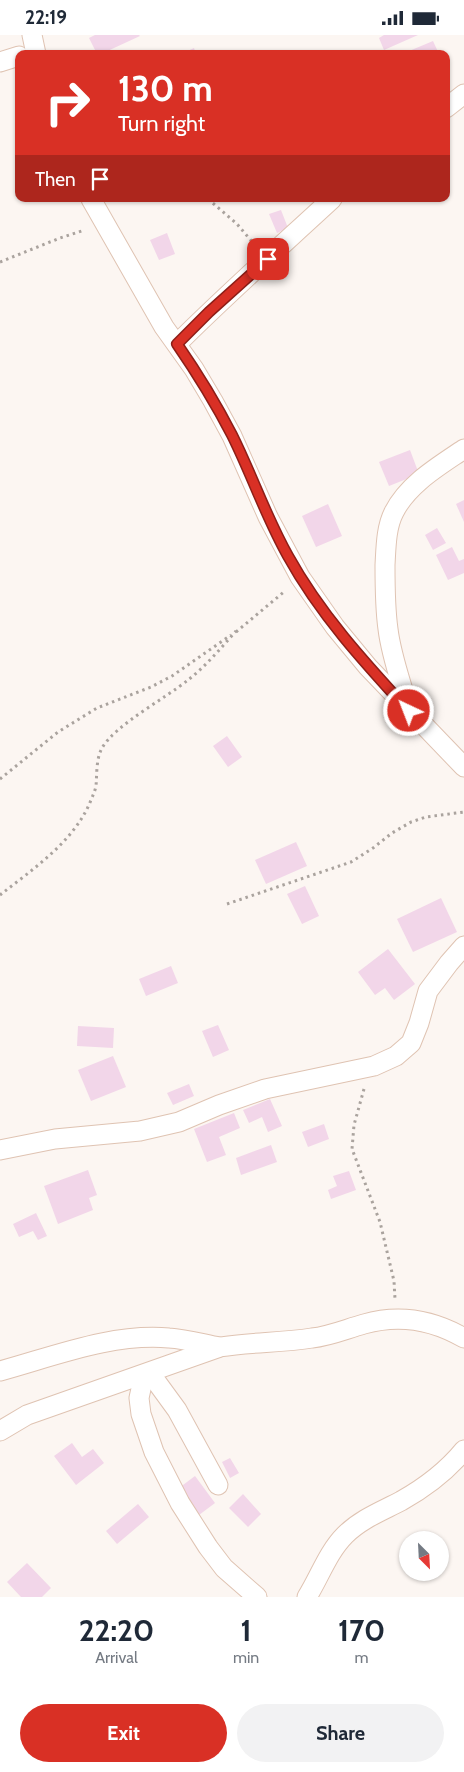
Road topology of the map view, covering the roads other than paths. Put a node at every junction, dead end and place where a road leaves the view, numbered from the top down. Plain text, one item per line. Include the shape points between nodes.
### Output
1 (15, 56) edge
2 (0, 62) edge
3 (464, 94) edge
4 (450, 105) edge
5 (93, 202) edge
6 (329, 202) edge
7 (177, 344) junction
8 (464, 449) edge
9 (409, 711) junction
10 (464, 767) edge
11 (464, 946) edge
12 (0, 1150) edge
13 (464, 1338) edge
14 (220, 1347) junction
15 (0, 1371) edge
16 (147, 1374) junction
17 (0, 1431) edge
18 (464, 1450) edge
19 (218, 1485) dead end
20 (257, 1597) edge
21 (307, 1597) edge

1 - 2 street
3 - 4 street
5 - 7 street via 164,327
6 - 7 street
7 - 9 street via 232,436 268,517 300,577 335,627
8 - 9 street via 410,491 394,513 388,531 385,597 388,631
9 - 10 street
11 - 12 street via 428,991 411,1043 374,1066 265,1089 179,1122 140,1131 55,1139
13 - 14 street via 415,1319 396,1318 315,1338
14 - 15 street via 169,1338 126,1339
14 - 16 street
16 - 17 street via 27,1415
16 - 19 street via 177,1410
16 - 20 street via 139,1398 154,1452 180,1503 208,1547 224,1568
18 - 21 street via 428,1485 373,1514 346,1534 335,1547

